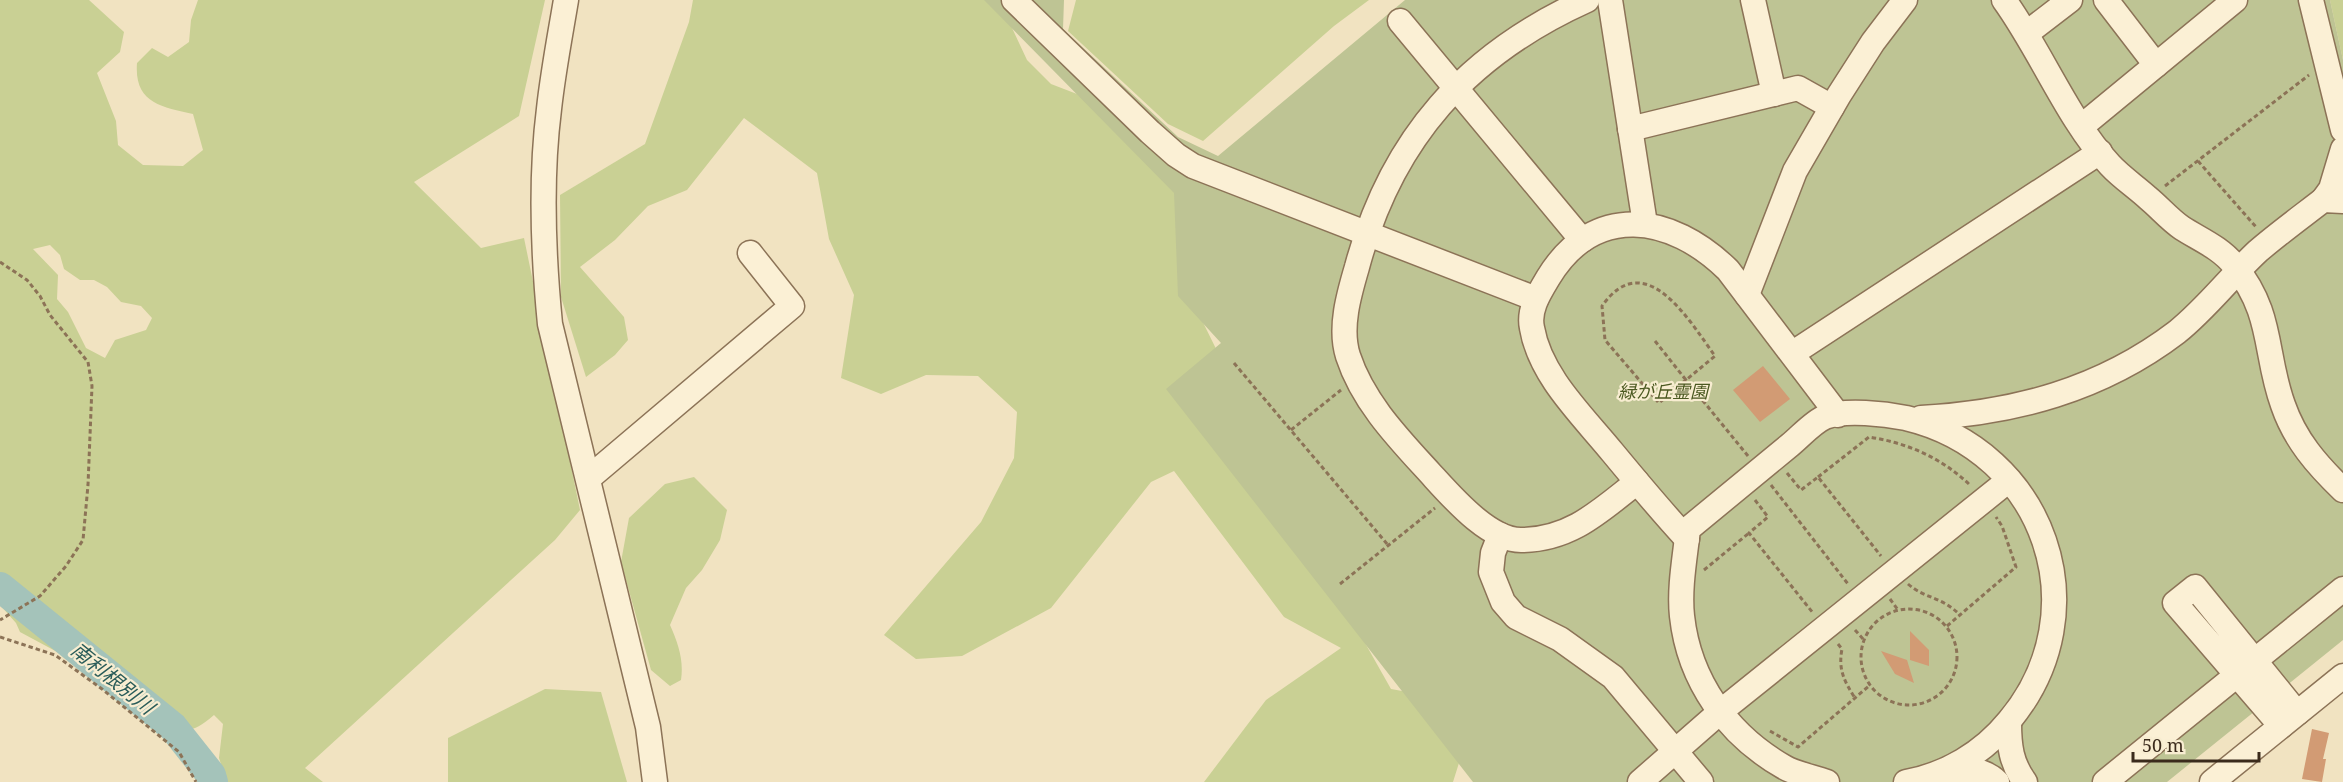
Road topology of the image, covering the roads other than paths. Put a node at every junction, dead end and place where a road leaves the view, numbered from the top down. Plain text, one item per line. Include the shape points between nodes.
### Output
1 (566, 0) edge
2 (1014, 0) edge
3 (1587, 0) edge
4 (1610, 0) edge
5 (1753, 0) edge
6 (1905, 0) edge
7 (2004, 0) edge
8 (2070, 0) edge
9 (2106, 0) edge
10 (2235, 0) edge
11 (2311, 0) edge
12 (1400, 21) dead end
13 (2027, 33) junction
14 (2156, 65) junction
15 (1456, 88) junction
16 (1774, 94) junction
17 (1832, 107) junction
18 (2082, 126) junction
19 (1630, 129) junction
20 (2343, 130) edge
21 (2343, 149) edge
22 (2100, 152) junction
23 (2333, 200) edge
24 (1645, 224) junction
25 (1365, 234) junction
26 (1582, 240) junction
27 (750, 253) dead end
28 (2238, 271) junction
29 (1747, 295) junction
30 (1536, 299) junction
31 (1792, 353) junction
32 (1838, 415) junction
33 (1908, 419) junction
34 (590, 477) junction
35 (2009, 480) junction
36 (1637, 482) junction
37 (2343, 490) edge
38 (1500, 535) junction
39 (1687, 539) junction
40 (2343, 589) edge
41 (2255, 661) junction
42 (2236, 676) junction
43 (2343, 676) edge
44 (1720, 712) junction
45 (2289, 720) junction
46 (2009, 722) junction
47 (1675, 749) junction
48 (1942, 771) junction
49 (2234, 773) edge
50 (656, 782) edge
51 (1641, 782) edge
52 (1701, 782) edge
53 (1827, 782) edge
54 (1906, 782) edge
55 (1997, 782) edge
56 (2025, 782) edge
57 (2105, 782) edge
58 (2212, 782) edge

1 - 34 street via 549,109 545,269 550,324
2 - 25 street via 1176,155 1193,166
3 - 15 street via 1512,40
4 - 19 street
5 - 16 street
6 - 17 street
7 - 13 street
8 - 13 street
9 - 14 street
10 - 14 street
11 - 20 street
12 - 15 street
13 - 18 street
14 - 18 street
15 - 25 street via 1409,143
15 - 26 street
16 - 17 street via 1798,88
16 - 19 street
17 - 29 street via 1795,171
18 - 22 street
19 - 24 street
21 - 23 street via 2331,189
22 - 28 street via 2181,227 2206,241
22 - 31 street
23 - 28 street via 2269,243
24 - 26 street via 1608,226
24 - 29 street via 1675,233 1705,250 1728,270
25 - 30 street
25 - 38 street via 1346,316 1347,353 1357,378 1391,429 1451,495
26 - 30 street via 1556,265
27 - 34 street via 792,306
28 - 33 street via 2209,304 2176,332 2102,378 2050,399 1948,417
28 - 37 street via 2266,323 2282,404 2298,438
29 - 31 street
30 - 36 street via 1531,325 1535,343 1560,389
31 - 32 street
32 - 33 street via 1889,414
32 - 39 street via 1825,417 1688,529
33 - 35 street via 1930,424 1968,442
34 - 50 street via 648,727
35 - 44 street
35 - 46 street via 2027,502 2045,541 2054,582 2054,624 2043,665 2024,703
36 - 38 street via 1579,527 1521,541
36 - 39 street
38 - 47 street via 1491,572 1503,602 1516,617 1560,639 1607,672
39 - 44 street via 1682,615 1692,662
40 - 41 street
41 - 42 street
41 - 42 street via 2195,587 2175,603
41 - 45 street
42 - 45 street
42 - 57 street
43 - 45 street
44 - 47 street
44 - 53 street via 1745,741 1785,768
45 - 49 street
46 - 48 street via 1998,736 1964,761
46 - 56 street via 2009,749
47 - 51 street
47 - 52 street
48 - 54 street
48 - 55 street via 1972,770 1988,774
49 - 58 street

